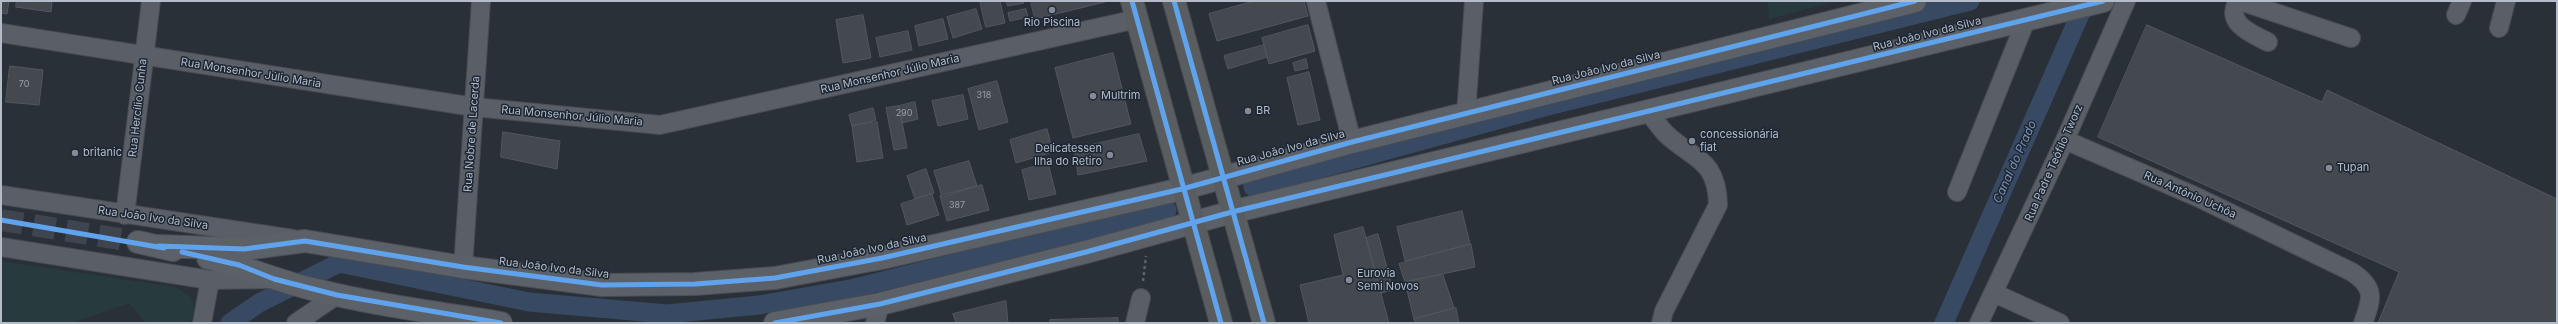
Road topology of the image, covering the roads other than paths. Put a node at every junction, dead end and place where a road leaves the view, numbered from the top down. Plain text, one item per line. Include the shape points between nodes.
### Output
1 (151, 1) edge
2 (481, 1) edge
3 (1174, 1) edge
4 (1316, 1) edge
5 (1474, 1) edge
6 (1915, 1) edge
7 (2126, 1) edge
8 (2239, 1) edge
9 (2506, 1) edge
10 (2099, 2) edge
11 (1134, 10) edge
12 (2026, 20) junction
13 (2499, 28) dead end
14 (1, 33) edge
15 (2351, 38) dead end
16 (2268, 42) dead end
17 (143, 56) junction
18 (474, 107) junction
19 (1648, 111) junction
20 (1466, 114) junction
21 (2065, 140) junction
22 (1352, 142) junction
23 (1222, 178) junction
24 (1182, 189) junction
25 (1957, 192) dead end
26 (1, 195) edge
27 (1232, 212) junction
28 (126, 215) junction
29 (1192, 224) junction
30 (305, 241) junction
31 (138, 242) tunnel mouth
32 (159, 246) junction
33 (1, 247) edge
34 (463, 267) junction
35 (210, 280) junction
36 (284, 282) junction
37 (1994, 293) junction
38 (337, 295) junction
39 (1141, 298) road end
40 (878, 314) edge
41 (202, 323) edge
42 (296, 323) edge
43 (501, 323) edge
44 (775, 323) edge
45 (1135, 323) edge
46 (1221, 323) edge
47 (1264, 323) edge
48 (1661, 323) edge
49 (1979, 323) edge
50 (2060, 323) edge
51 (2363, 323) edge

1 - 17 street, Rua Hercílio Cunha
2 - 18 street, Rua Nobre de Lacerda
3 - 23 highway
4 - 22 street
5 - 20 street
6 - 20 main road, Rua João Ivo da Silva
7 - 21 street, Rua Padre Teófilo Tworz
8 - 15 street
8 - 16 street via 2234,14 2239,25 2245,31
9 - 13 street
10 - 12 main road, Rua João Ivo da Silva
11 - 18 street, Rua Monsenhor Júlio Maria via 660,125
11 - 24 highway
12 - 19 main road, Rua João Ivo da Silva
12 - 25 street
14 - 17 street, Rua Monsenhor Júlio Maria
17 - 18 street, Rua Monsenhor Júlio Maria
17 - 28 street, Rua Hercílio Cunha
18 - 34 street, Rua Nobre de Lacerda
19 - 27 main road, Rua João Ivo da Silva
19 - 48 street via 1665,133 1699,157 1707,166 1718,193 1718,205 1664,311
20 - 22 main road, Rua João Ivo da Silva
21 - 37 street, Rua Padre Teófilo Tworz
21 - 51 street, Rua Antônio Uchôa via 2197,197 2315,253 2365,280 2370,290 2370,302
22 - 23 main road, Rua João Ivo da Silva
23 - 24 main road, Rua João Ivo da Silva
23 - 27 highway
24 - 29 highway
24 - 34 main road, Rua João Ivo da Silva via 882,258 775,278 695,284 602,285
26 - 28 street, Rua João Ivo da Silva
27 - 29 main road, Rua João Ivo da Silva
27 - 47 highway
28 - 30 street, Rua João Ivo da Silva via 232,228
29 - 40 main road, Rua João Ivo da Silva
29 - 46 highway
30 - 32 main road, Rua João Ivo da Silva via 244,249
30 - 34 main road, Rua João Ivo da Silva
31 - 32 main road
32 - 36 main road via 240,265
33 - 35 street
35 - 36 street
35 - 41 street
36 - 38 main road
37 - 49 street, Rua Padre Teófilo Tworz
37 - 50 street
38 - 42 street
38 - 43 main road
39 - 45 street
40 - 44 main road, Rua João Ivo da Silva

